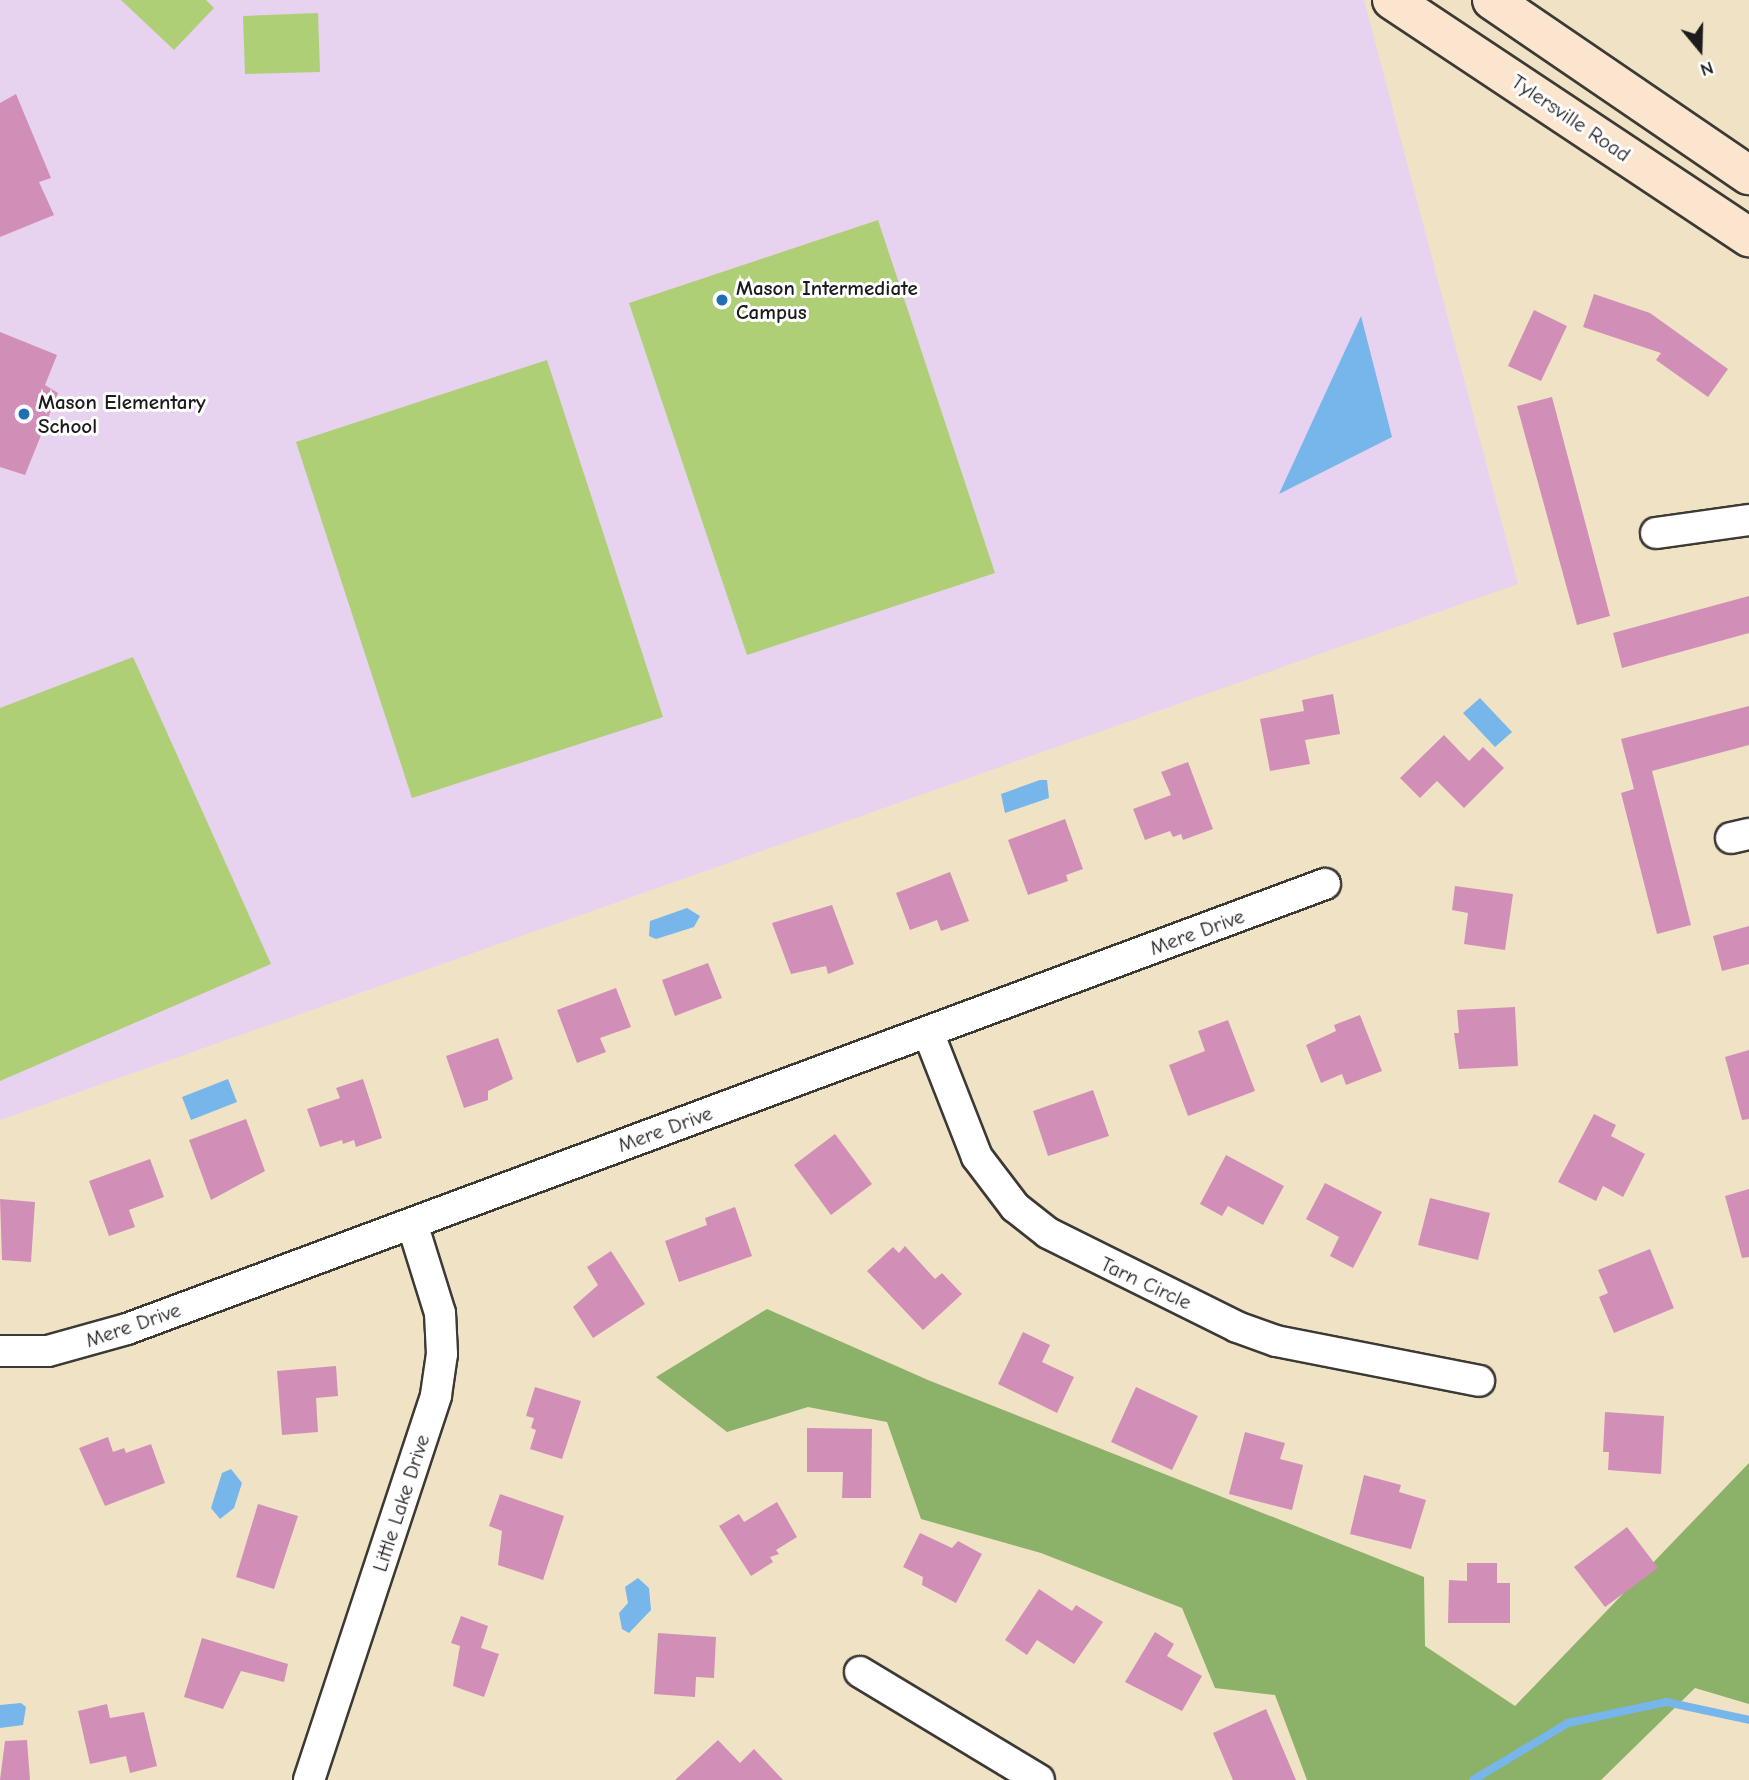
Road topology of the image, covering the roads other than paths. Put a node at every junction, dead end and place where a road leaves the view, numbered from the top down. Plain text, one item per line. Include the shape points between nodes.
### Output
1 (1392, 0) edge
2 (1492, 0) edge
3 (1749, 175) edge
4 (1749, 237) edge
5 (1749, 520) edge
6 (1656, 533) dead end
7 (1325, 884) dead end
8 (928, 1032) junction
9 (412, 1223) junction
10 (0, 1351) edge
11 (1479, 1381) dead end
12 (860, 1672) dead end
13 (309, 1780) edge
14 (1039, 1780) edge

1 - 4 main road, Tylersville Road
2 - 3 main road
5 - 6 street
7 - 8 street, Mere Drive
8 - 9 street, Mere Drive
8 - 11 street, Tarn Circle via 977,1157 1015,1207 1048,1233 1276,1342
9 - 10 street, Mere Drive via 127,1329 48,1351
9 - 13 street, Little Lake Drive via 440,1313 442,1354 436,1395
12 - 14 street

